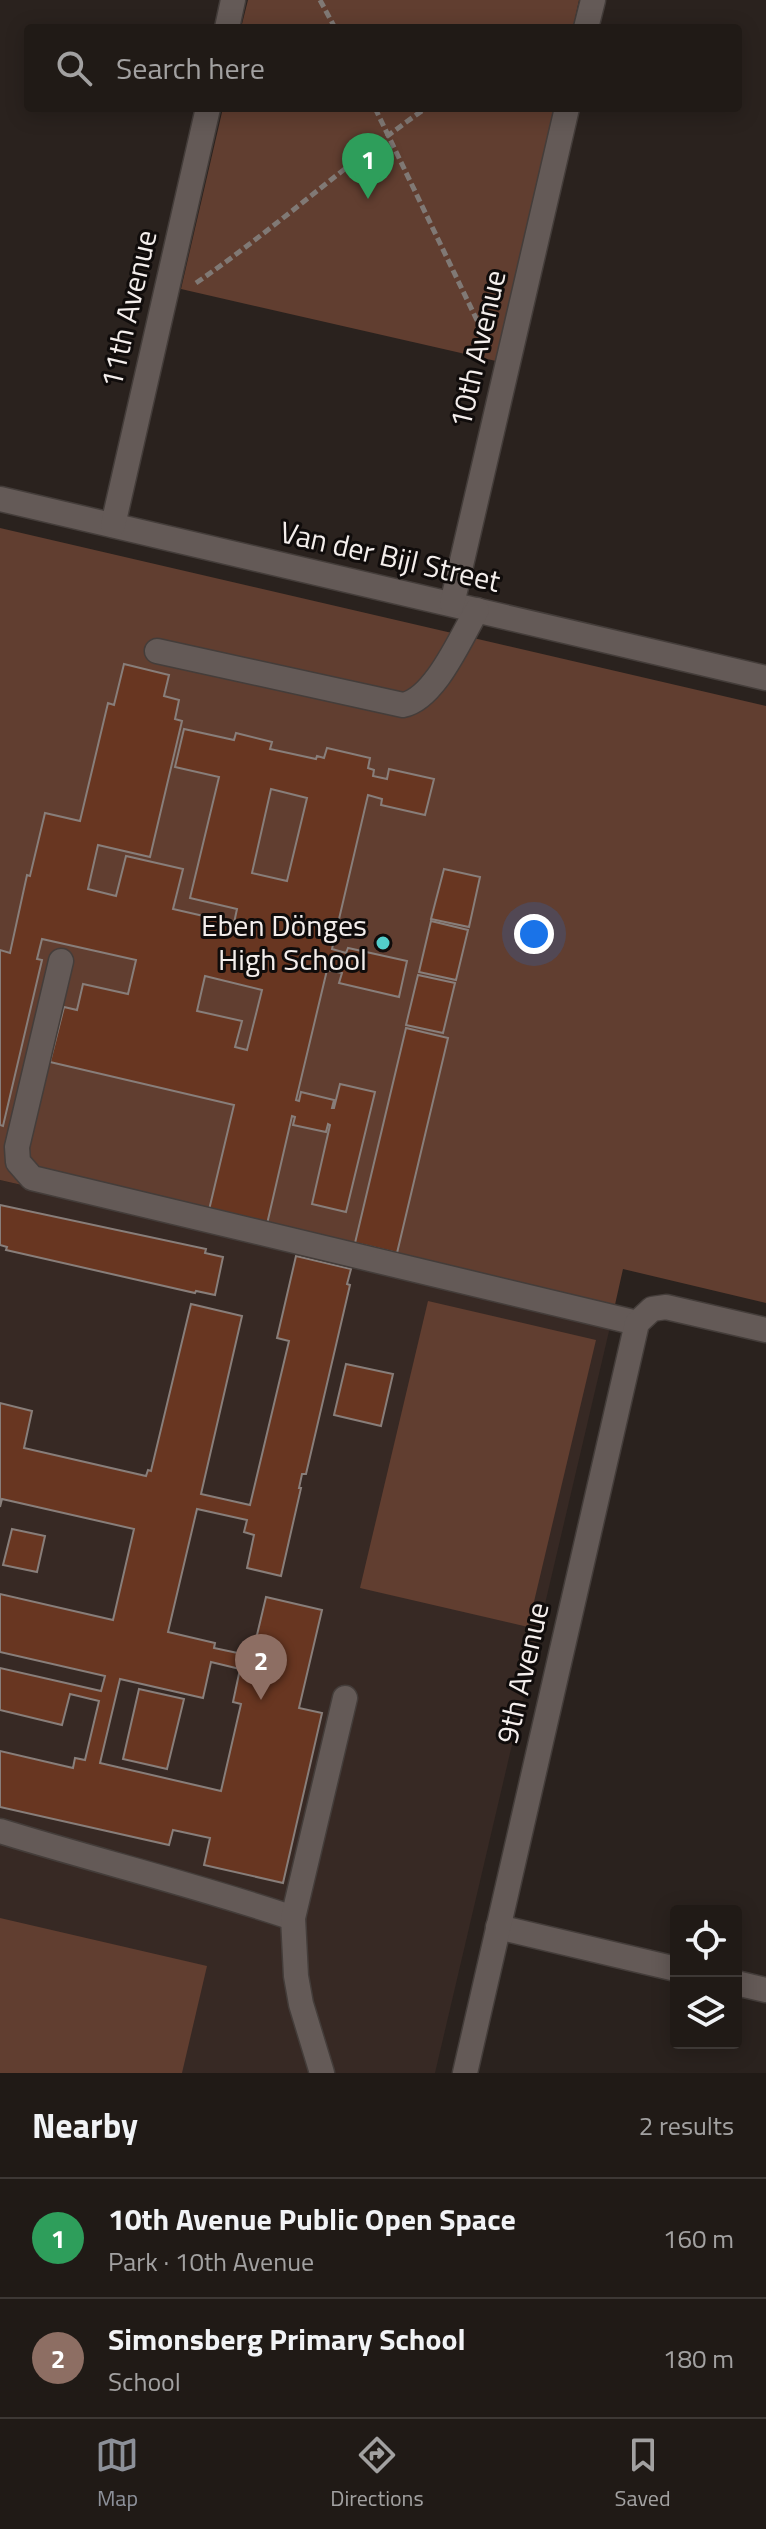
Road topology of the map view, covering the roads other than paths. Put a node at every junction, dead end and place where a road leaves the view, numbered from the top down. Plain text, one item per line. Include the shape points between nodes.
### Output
1 (233, 0) edge
2 (593, 0) edge
3 (228, 24) edge
4 (587, 24) edge
5 (207, 112) edge
6 (566, 112) edge
7 (0, 499) edge
8 (113, 525) junction
9 (452, 604) junction
10 (477, 610) junction
11 (157, 651) dead end
12 (766, 678) edge
13 (61, 961) dead end
14 (637, 1323) junction
15 (766, 1330) edge
16 (345, 1698) dead end
17 (0, 1831) edge
18 (293, 1918) junction
19 (498, 1927) junction
20 (670, 1968) edge
21 (742, 1984) edge
22 (766, 1990) edge
23 (322, 2073) edge
24 (465, 2073) edge

1 - 3 street
2 - 4 street
5 - 8 street, 11th Avenue
6 - 9 street, 10th Avenue
7 - 8 street, Van der Bijl Street
8 - 9 street, Van der Bijl Street
9 - 10 street, Van der Bijl Street
10 - 11 street via 429,689 403,705
10 - 12 street, Van der Bijl Street
13 - 14 street via 17,1147 18,1162 32,1178
14 - 15 street via 652,1309 666,1307
14 - 19 street, 9th Avenue
16 - 18 street
17 - 18 street
18 - 23 street via 301,2004
19 - 20 street
19 - 24 street, 9th Avenue
21 - 22 street

